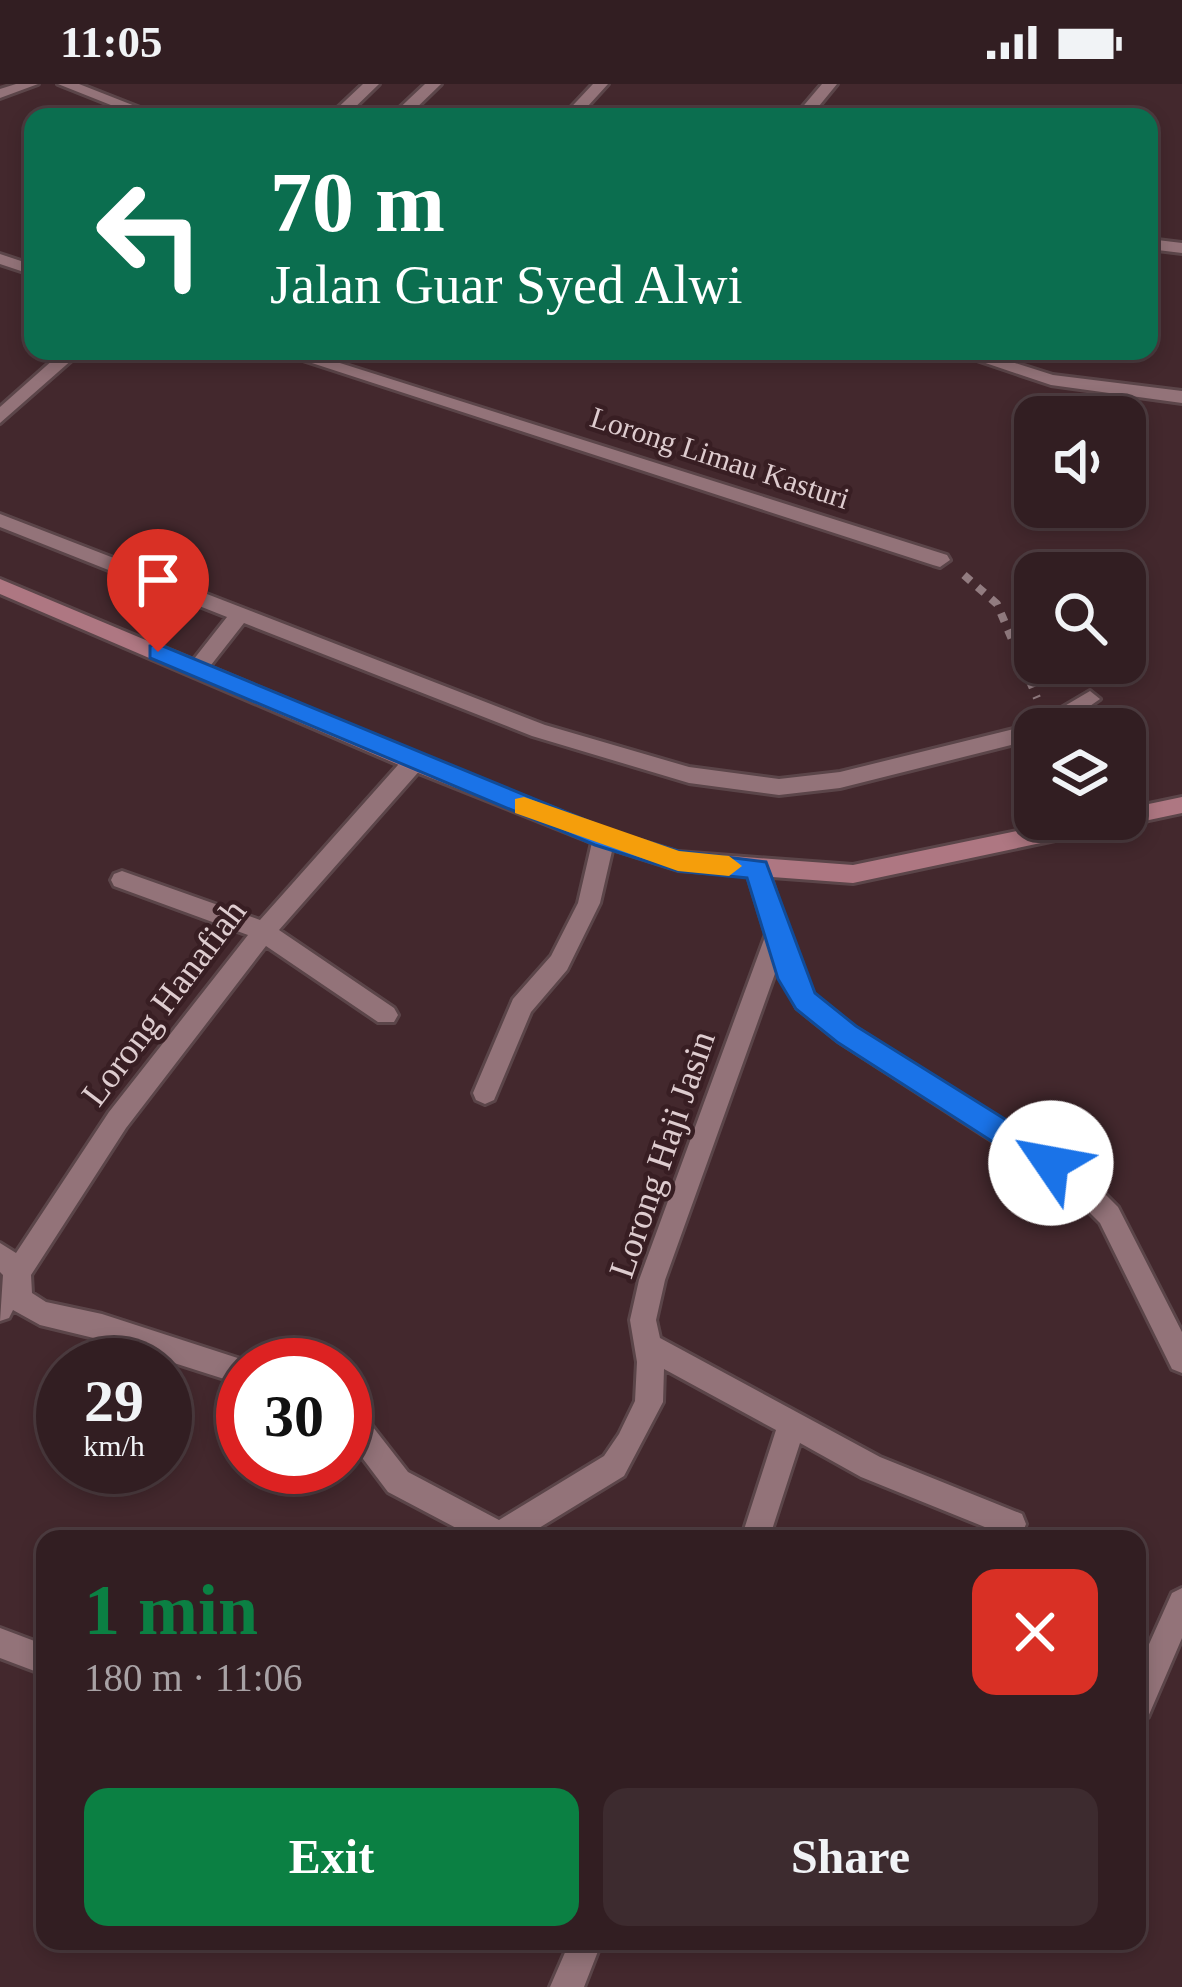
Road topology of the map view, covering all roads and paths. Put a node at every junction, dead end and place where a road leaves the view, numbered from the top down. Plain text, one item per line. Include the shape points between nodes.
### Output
1 (31, 84) edge
2 (65, 84) edge
3 (372, 84) edge
4 (434, 84) edge
5 (602, 84) edge
6 (830, 84) edge
7 (0, 94) edge
8 (130, 108) edge
9 (346, 108) edge
10 (408, 108) edge
11 (579, 108) edge
12 (810, 108) edge
13 (63, 360) edge
14 (312, 360) edge
15 (988, 360) edge
16 (1182, 398) edge
17 (0, 416) edge
18 (0, 520) edge
19 (940, 560) joint
20 (0, 586) edge
21 (241, 614) junction
22 (197, 669) junction
23 (1090, 699) dead end
24 (1037, 708) edge
25 (1076, 708) edge
26 (1014, 737) edge
27 (414, 762) junction
28 (1182, 805) edge
29 (1146, 812) edge
30 (604, 838) junction
31 (1014, 839) edge
32 (757, 869) junction
33 (122, 880) dead end
34 (261, 930) junction
35 (777, 936) junction
36 (386, 1015) dead end
37 (485, 1093) dead end
38 (9, 1263) edge
39 (0, 1309) edge
40 (648, 1346) junction
41 (1182, 1360) edge
42 (216, 1363) edge
43 (793, 1425) junction
44 (372, 1448) edge
45 (1012, 1524) dead end
46 (484, 1530) edge
47 (508, 1530) edge
48 (758, 1530) edge
49 (1182, 1603) edge
50 (0, 1643) edge
51 (36, 1657) edge
52 (1146, 1685) edge
53 (582, 1950) edge
54 (567, 1987) edge

1 - 7 street
2 - 8 street
3 - 9 street
4 - 10 street
5 - 11 street
6 - 12 street
13 - 17 street
14 - 19 street, Lorong Limau Kasturi
15 - 16 street via 1051,380
18 - 21 street
19 - 24 path via 997,604
20 - 22 street
21 - 22 street
21 - 26 street via 539,731 712,778 779,787 840,780
22 - 27 street
23 - 25 street
27 - 30 street
27 - 34 street, Lorong Hanafiah
28 - 29 street
30 - 32 street via 678,861
30 - 37 street via 589,903 559,963 521,1006
31 - 32 street via 853,874
32 - 35 street
33 - 34 street
34 - 36 street
34 - 38 street, Lorong Hanafiah
35 - 40 street, Lorong Haji Jasin via 652,1280 643,1320
35 - 41 street via 806,1001 1073,1179 1109,1215
38 - 39 street, Lorong Hanafiah
38 - 42 street via 19,1298 40,1313
40 - 43 street
40 - 47 street, Lorong Haji Jasin via 650,1402 614,1466
43 - 45 street
43 - 48 street
44 - 46 street via 398,1482
49 - 52 street
50 - 51 street
53 - 54 street

